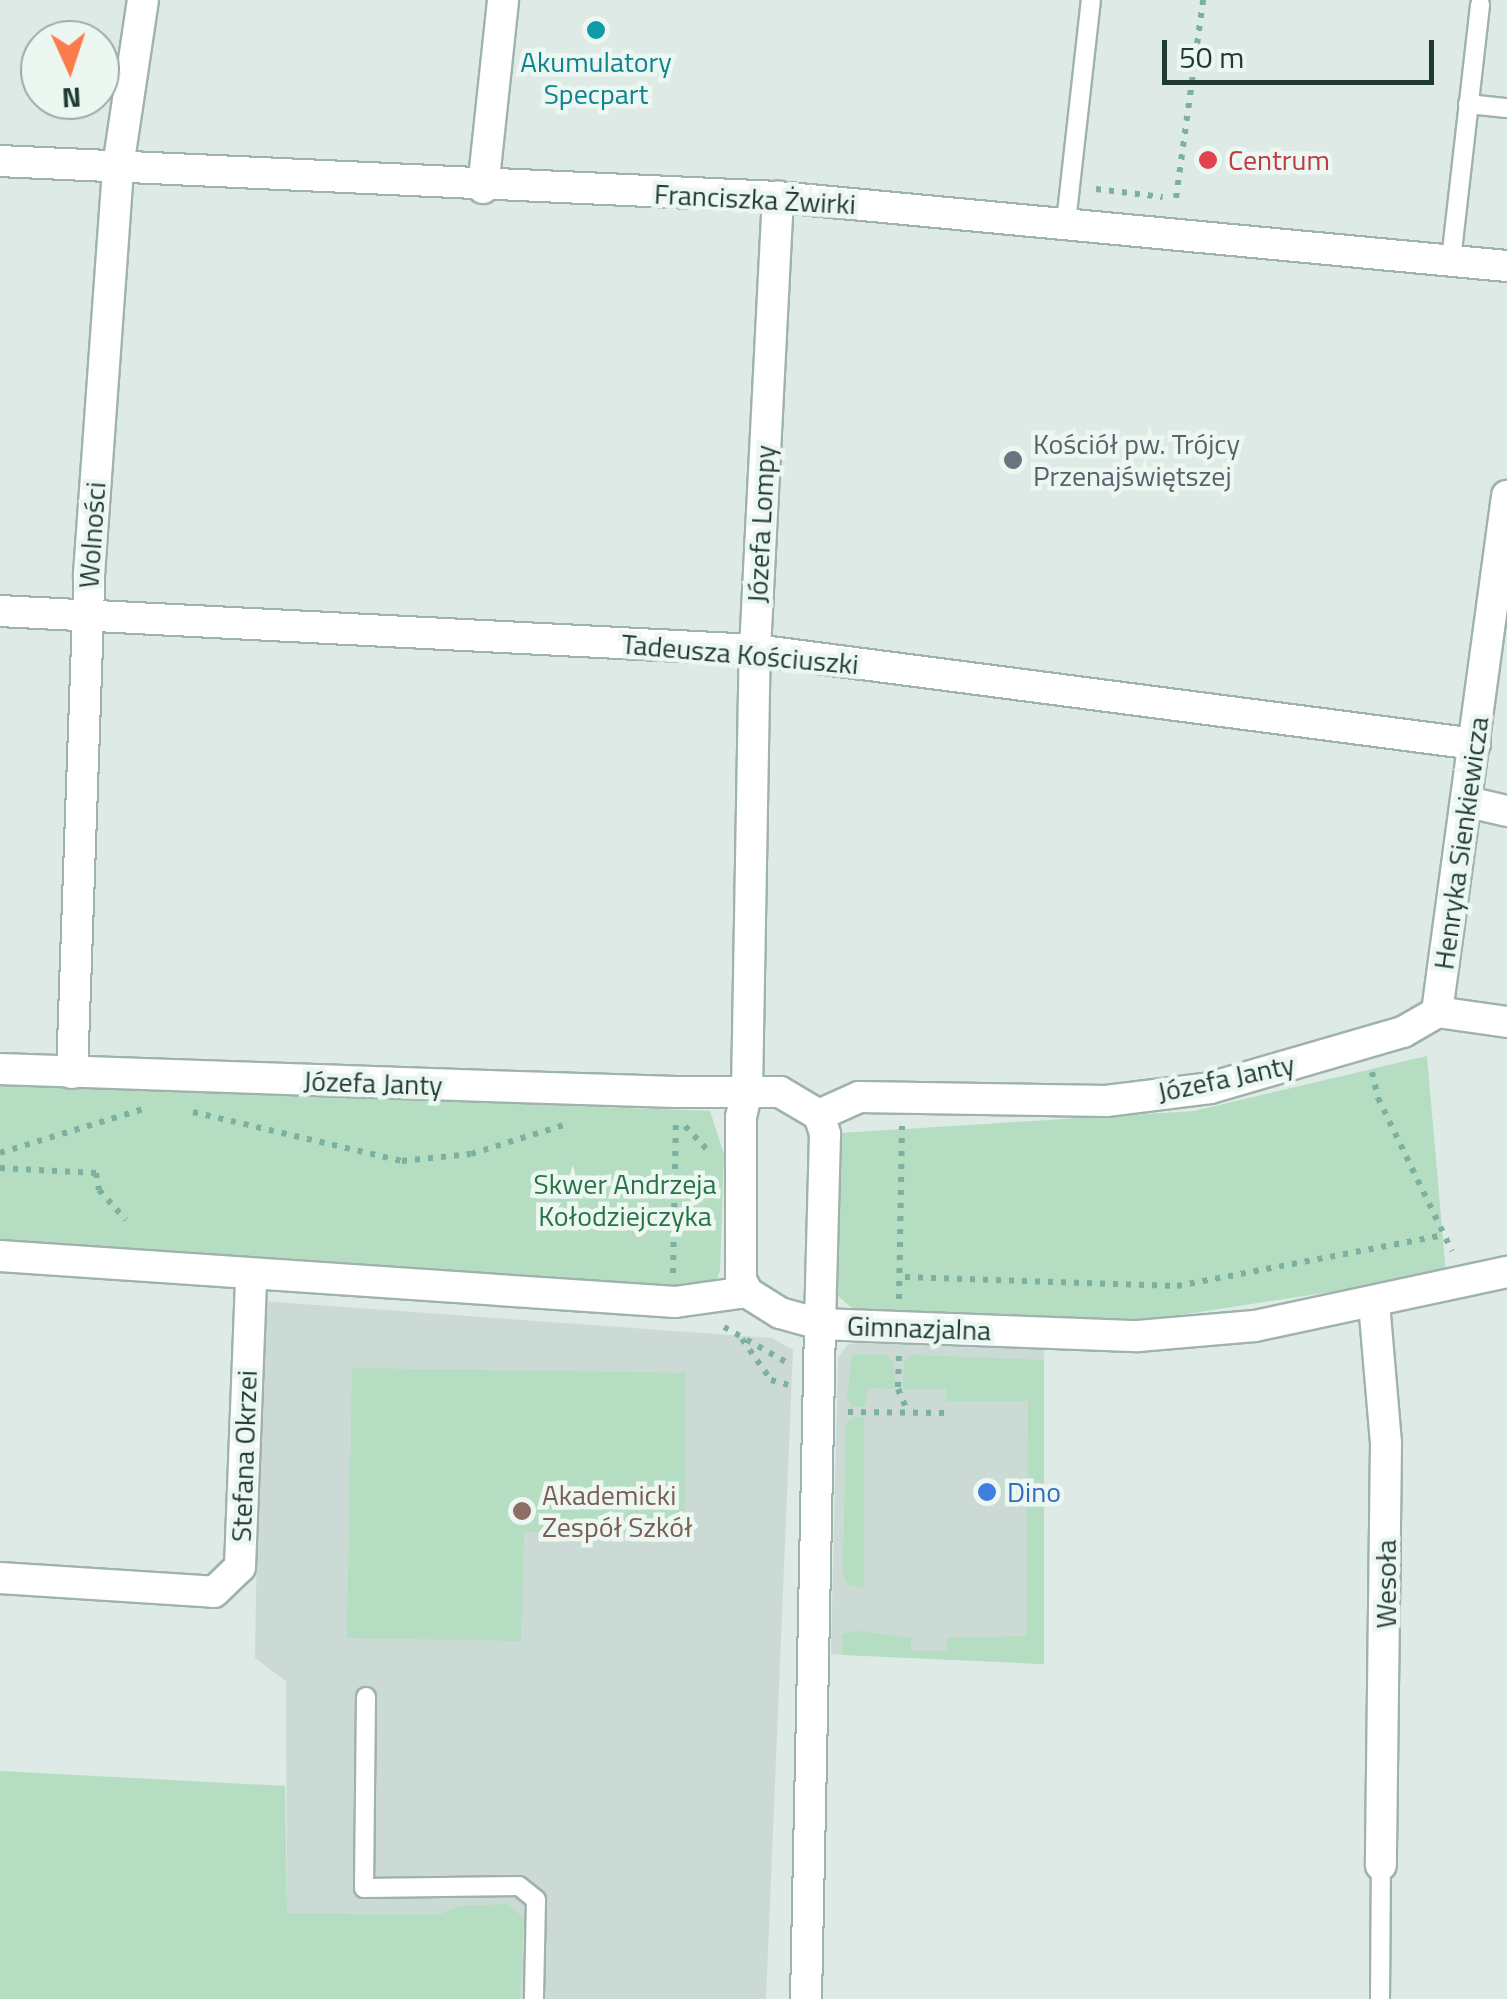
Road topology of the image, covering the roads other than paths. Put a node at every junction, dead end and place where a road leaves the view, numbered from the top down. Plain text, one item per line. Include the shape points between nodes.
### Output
1 (143, 0) edge
2 (503, 0) edge
3 (1091, 0) edge
4 (1480, 5) dead end
5 (1468, 104) junction
6 (1507, 108) edge
7 (0, 161) edge
8 (118, 167) junction
9 (483, 188) junction
10 (778, 196) junction
11 (1066, 222) junction
12 (1452, 260) junction
13 (1507, 266) edge
14 (1507, 496) edge
15 (0, 610) edge
16 (87, 616) junction
17 (755, 650) junction
18 (1475, 744) junction
19 (1468, 802) junction
20 (1507, 810) edge
21 (1437, 1012) junction
22 (1507, 1022) edge
23 (0, 1069) edge
24 (72, 1073) junction
25 (746, 1092) junction
26 (820, 1115) junction
27 (0, 1256) edge
28 (1507, 1272) edge
29 (252, 1274) junction
30 (747, 1292) junction
31 (1374, 1303) junction
32 (820, 1324) junction
33 (0, 1578) edge
34 (366, 1696) dead end
35 (1380, 1865) joint
36 (534, 1999) edge
37 (806, 1999) edge
38 (1380, 1999) edge

1 - 8 street, Wolności
2 - 9 street
3 - 11 lane
4 - 5 lane
5 - 6 lane
5 - 12 lane
7 - 8 street, Franciszka Żwirki
8 - 9 street, Franciszka Żwirki
8 - 16 street, Wolności
9 - 10 street, Franciszka Żwirki
10 - 11 street, Franciszka Żwirki
10 - 17 street, Józefa Lompy
11 - 12 street, Franciszka Żwirki
12 - 13 street, Franciszka Żwirki
14 - 18 street, Henryka Sienkiewicza
15 - 16 street, Tadeusza Kościuszki
16 - 17 street, Tadeusza Kościuszki
16 - 24 street, Wolności
17 - 18 street, Tadeusza Kościuszki
17 - 25 street, Józefa Lompy
18 - 19 street, Henryka Sienkiewicza
19 - 20 street
19 - 21 street, Henryka Sienkiewicza
21 - 22 street
21 - 26 street, Józefa Janty via 1366,1043 1210,1088 1106,1101 859,1097
23 - 24 street, Józefa Janty
24 - 25 street, Józefa Janty
25 - 26 street, Józefa Janty via 780,1092
25 - 30 street, Józefa Lompy via 740,1241
26 - 32 street via 826,1134
27 - 29 street
28 - 31 street, Gimnazjalna
29 - 30 street via 674,1302
29 - 33 street, Stefana Okrzei via 240,1567 214,1592
30 - 32 street via 780,1313
31 - 32 street, Gimnazjalna via 1255,1326 1138,1336
31 - 35 street, Wesoła via 1386,1443
32 - 37 street, Gimnazjalna
34 - 36 lane via 364,1888 519,1886 536,1900
35 - 38 lane

